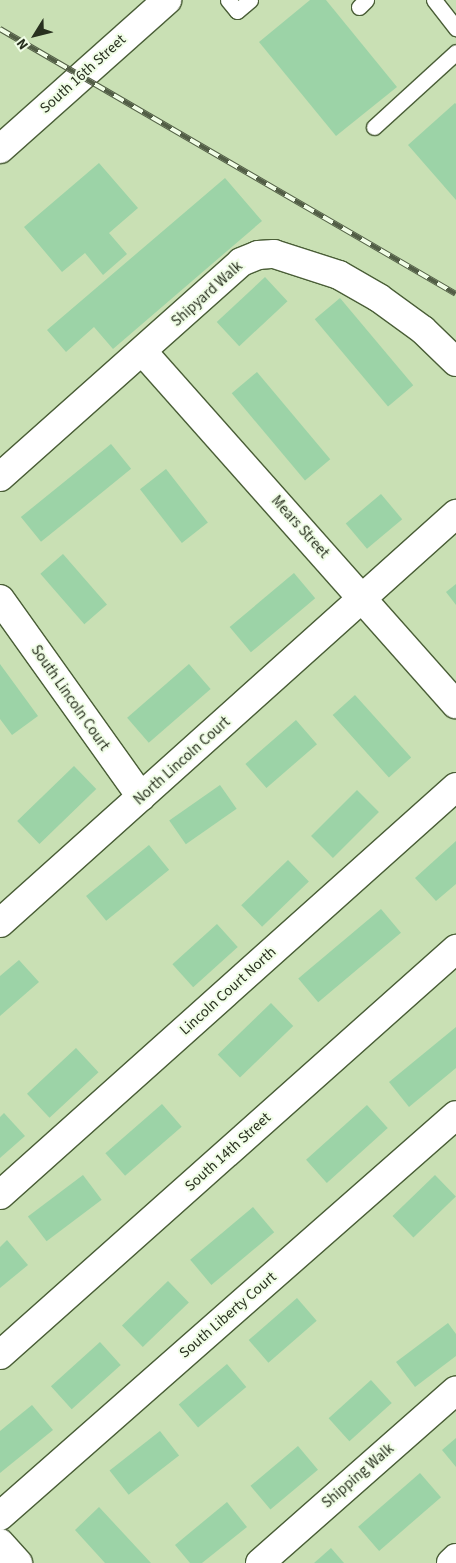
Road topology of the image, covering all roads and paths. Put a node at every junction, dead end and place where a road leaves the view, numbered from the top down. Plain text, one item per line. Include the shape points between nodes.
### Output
1 (228, 0) edge
2 (250, 0) edge
3 (434, 0) edge
4 (154, 3) edge
5 (456, 28) edge
6 (456, 52) edge
7 (374, 127) dead end
8 (0, 148) edge
9 (142, 352) junction
10 (456, 362) edge
11 (0, 477) edge
12 (456, 514) edge
13 (0, 599) edge
14 (363, 599) junction
15 (456, 704) edge
16 (456, 787) edge
17 (141, 797) junction
18 (0, 923) edge
19 (456, 949) edge
20 (456, 1114) edge
21 (0, 1195) edge
22 (0, 1356) edge
23 (456, 1390) edge
24 (0, 1516) edge
25 (0, 1542) edge
26 (456, 1558) edge
27 (18, 1563) edge
28 (260, 1563) edge
29 (451, 1563) edge

1 - 2 lane via 237,11
3 - 5 lane
4 - 8 street, South 16th Street
6 - 7 lane
9 - 10 street, Shipyard Walk via 241,262 258,255 274,254 339,275 379,298 423,330
9 - 11 street
9 - 14 street, Mears Street
12 - 14 street
13 - 17 street, South Lincoln Court
14 - 15 street, Mears Street
14 - 17 street, North Lincoln Court
16 - 21 street, Lincoln Court North
17 - 18 street, North Lincoln Court
19 - 22 street, South 14th Street
20 - 24 street, South Liberty Court
23 - 28 street, Shipping Walk
25 - 27 street
26 - 29 street

